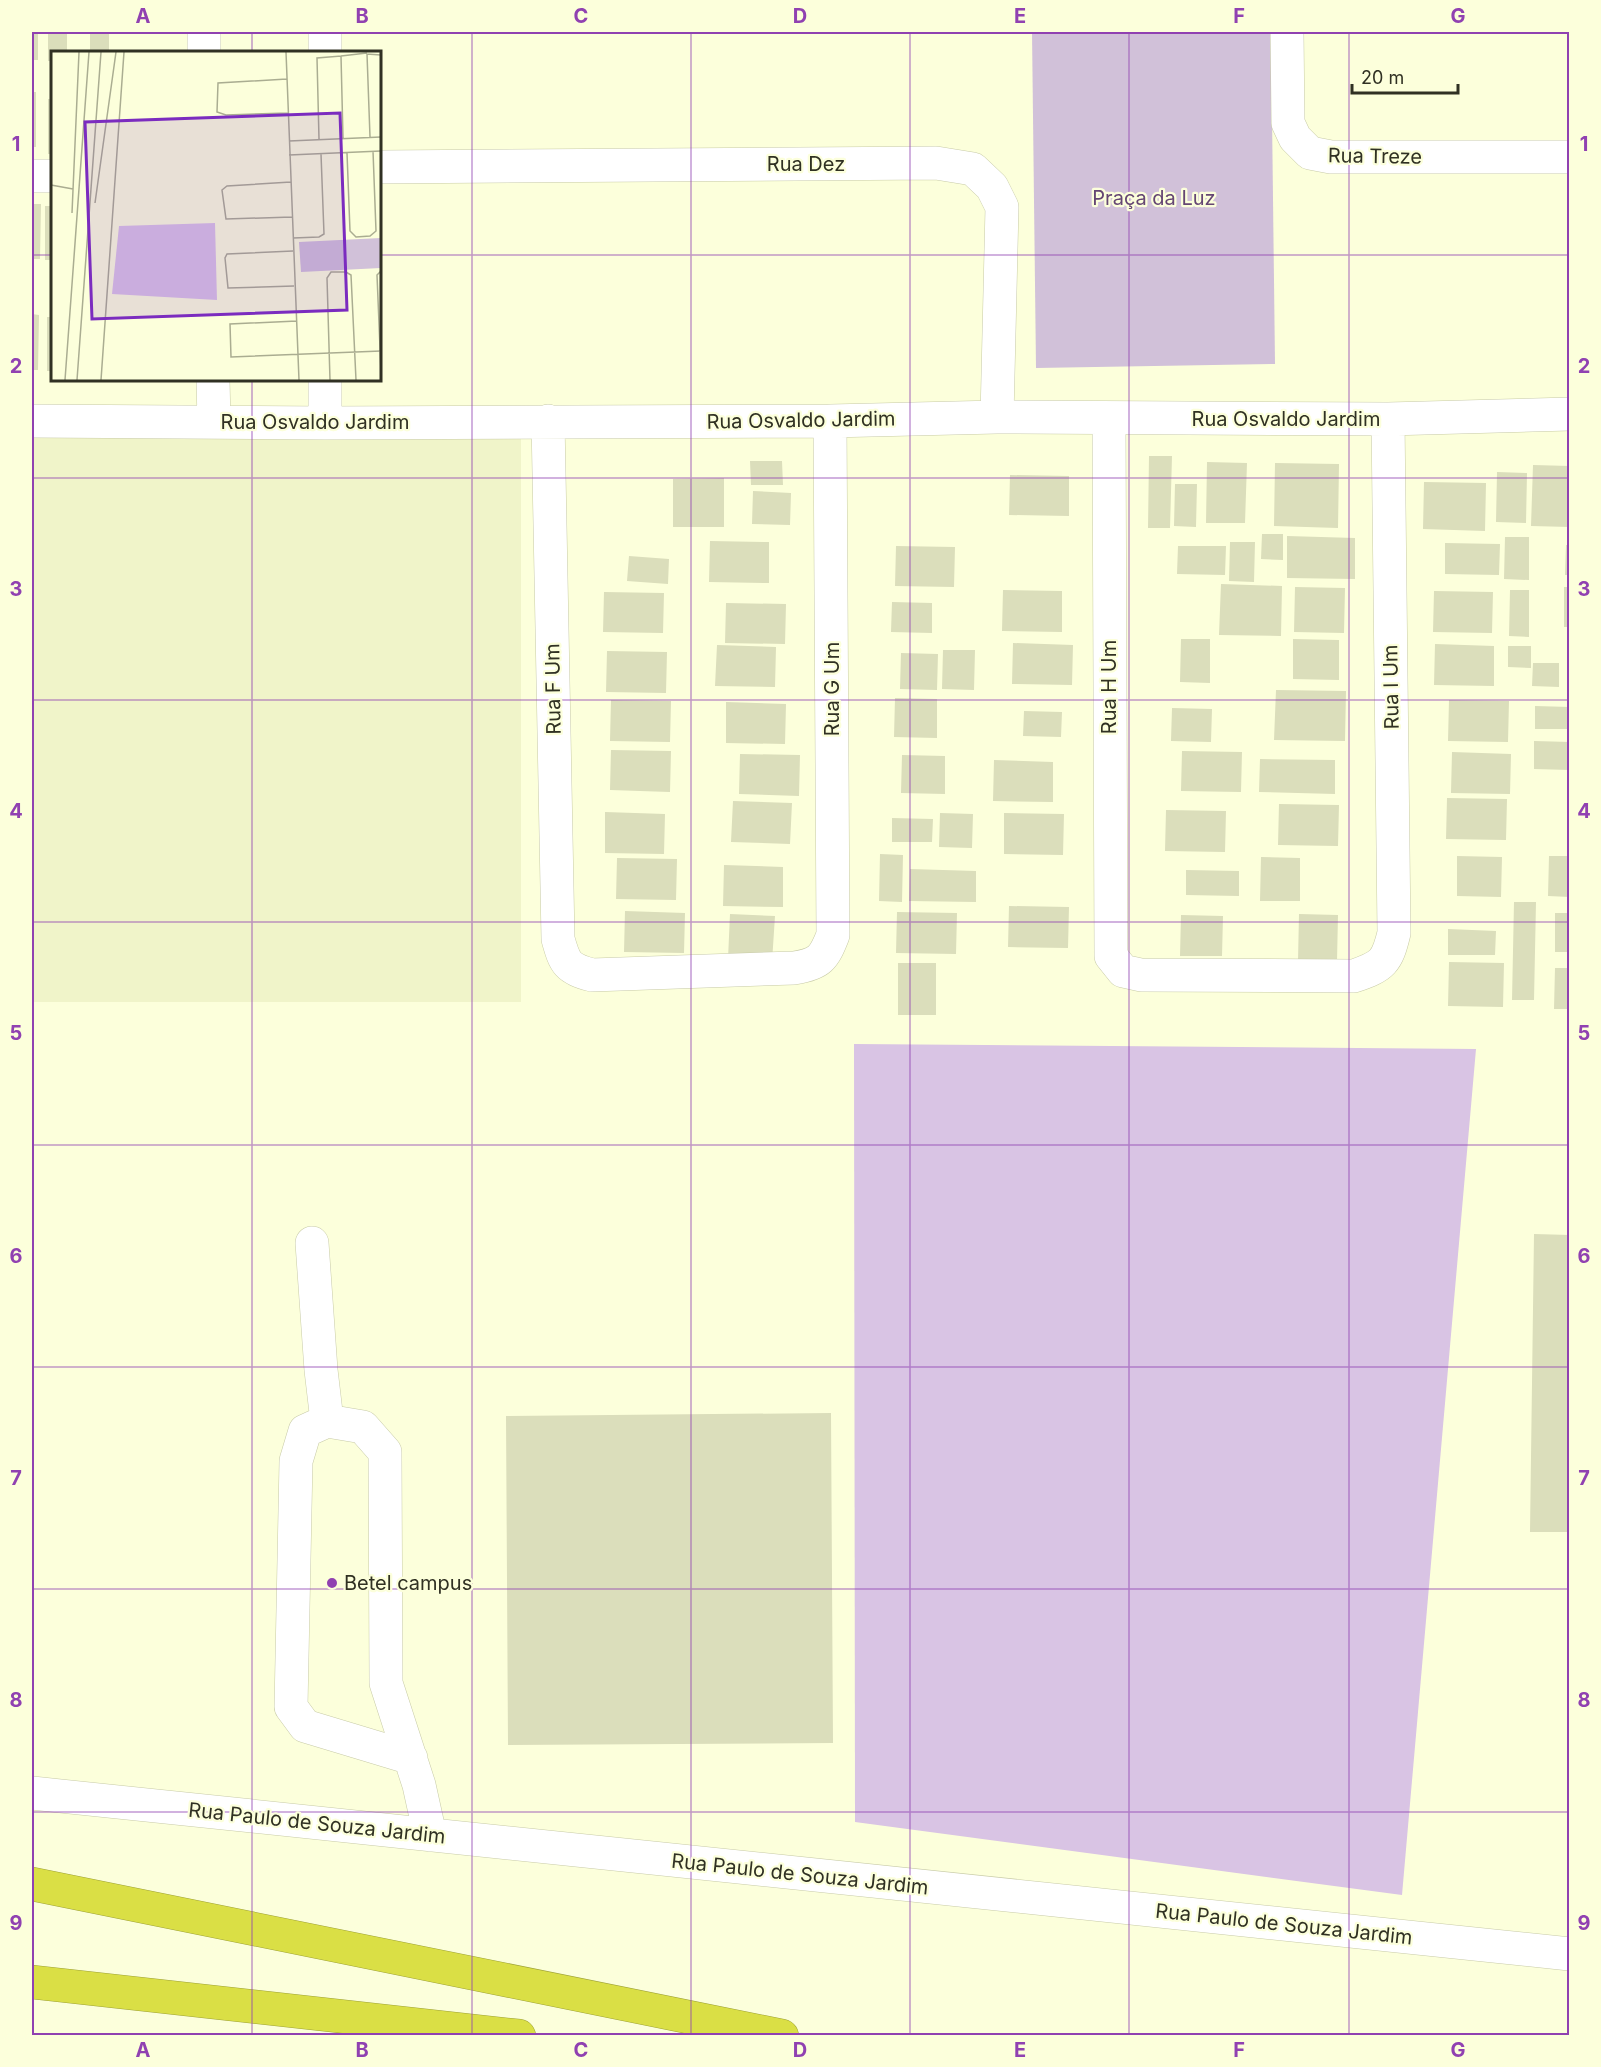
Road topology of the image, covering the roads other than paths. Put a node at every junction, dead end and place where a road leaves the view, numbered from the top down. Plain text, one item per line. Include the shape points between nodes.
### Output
1 (204, 32) edge
2 (325, 32) edge
3 (1287, 32) edge
4 (204, 51) edge
5 (325, 51) edge
6 (1569, 157) edge
7 (381, 167) edge
8 (32, 176) edge
9 (51, 176) edge
10 (213, 381) edge
11 (325, 381) edge
12 (1569, 414) edge
13 (997, 417) junction
14 (1109, 418) junction
15 (1388, 419) junction
16 (32, 421) edge
17 (214, 421) junction
18 (548, 421) junction
19 (830, 421) junction
20 (325, 423) junction
21 (1389, 954) joint
22 (562, 956) joint
23 (312, 1243) dead end
24 (327, 1421) junction
25 (411, 1758) junction
26 (32, 1793) edge
27 (430, 1835) junction
28 (32, 1884) edge
29 (1569, 1954) edge
30 (32, 1982) edge
31 (519, 2036) edge
32 (782, 2036) edge

1 - 4 street
2 - 5 street
3 - 6 street, Rua Treze via 1288,123 1295,138 1310,153 1331,157
7 - 13 street, Rua Dez via 936,163 973,169 992,187 1002,207
8 - 9 street
10 - 17 street
11 - 20 street
12 - 15 street, Rua Osvaldo Jardim
13 - 14 street, Rua Osvaldo Jardim
13 - 19 street, Rua Osvaldo Jardim
14 - 15 street, Rua Osvaldo Jardim
14 - 21 street, Rua H Um via 1111,956 1123,970 1141,975 1354,976 1377,968
15 - 21 street, Rua I Um via 1394,933
16 - 17 street, Rua Osvaldo Jardim
17 - 20 street, Rua Osvaldo Jardim
18 - 19 street, Rua Osvaldo Jardim
18 - 20 street, Rua Osvaldo Jardim
18 - 22 street, Rua F Um via 558,939
19 - 22 street, Rua G Um via 833,935 825,956 808,966 794,968 592,975 573,969
23 - 24 street
24 - 25 street via 363,1427 385,1452 386,1683
24 - 25 street via 305,1431 296,1461 291,1707 305,1726
25 - 27 street
26 - 27 street, Rua Paulo de Souza Jardim
27 - 29 street, Rua Paulo de Souza Jardim
28 - 32 highway
30 - 31 highway

